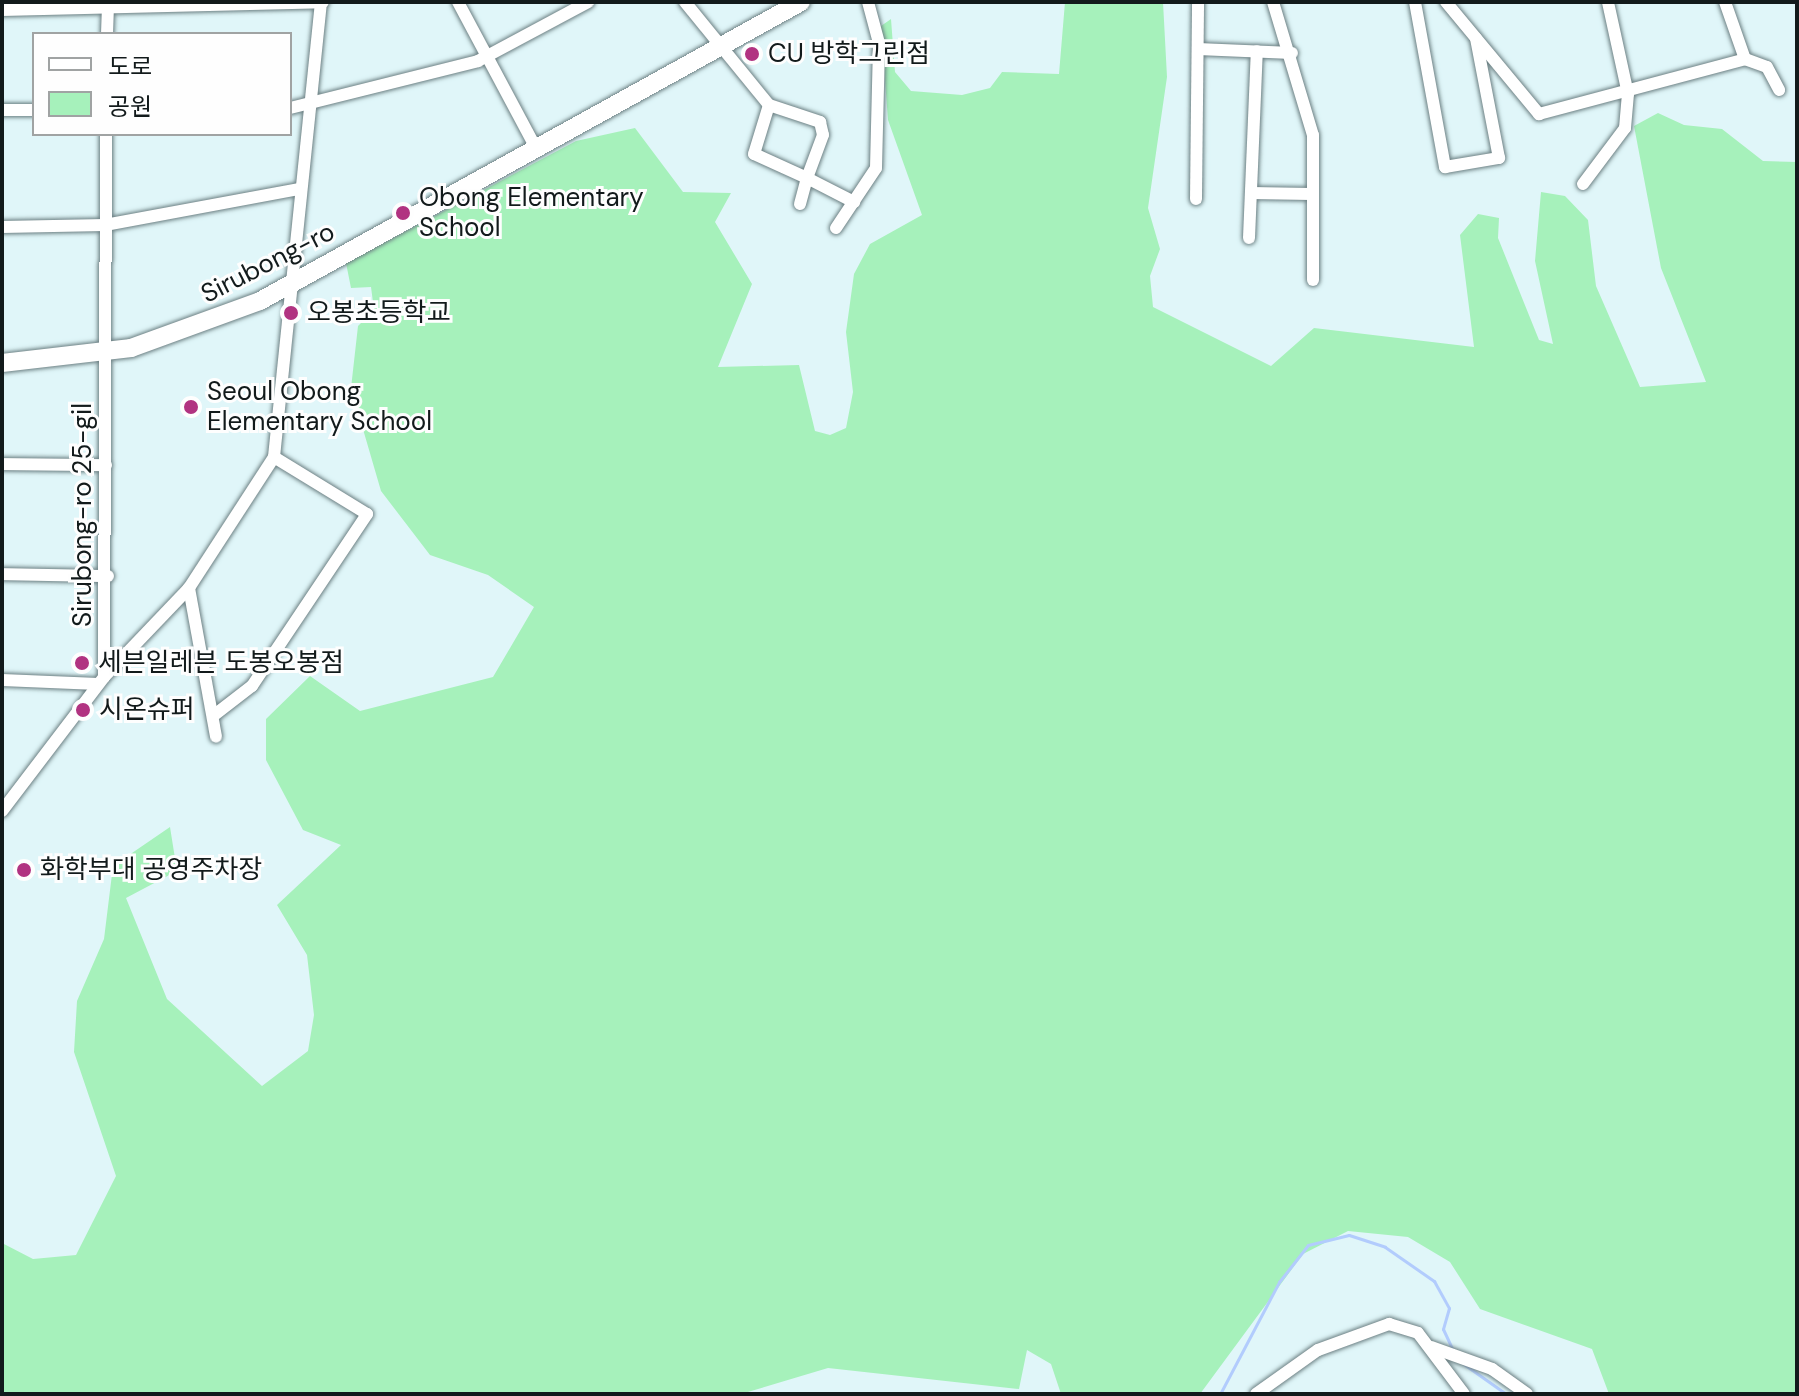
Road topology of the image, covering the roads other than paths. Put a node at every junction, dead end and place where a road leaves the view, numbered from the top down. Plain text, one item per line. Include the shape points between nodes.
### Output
1 (322, 2) edge
2 (458, 2) edge
3 (588, 2) edge
4 (685, 2) edge
5 (801, 2) edge
6 (868, 2) edge
7 (1198, 2) edge
8 (1273, 2) edge
9 (1415, 2) edge
10 (1446, 2) edge
11 (1608, 2) edge
12 (1725, 2) edge
13 (184, 4) edge
14 (108, 6) edge
15 (2, 10) edge
16 (107, 32) edge
17 (1475, 36) junction
18 (724, 45) junction
19 (1198, 49) junction
20 (1257, 51) junction
21 (1292, 53) junction
22 (485, 58) junction
23 (1745, 59) junction
24 (1779, 90) dead end
25 (1628, 94) junction
26 (769, 105) junction
27 (311, 107) junction
28 (292, 108) edge
29 (2, 110) edge
30 (32, 110) edge
31 (106, 136) edge
32 (535, 146) junction
33 (807, 178) junction
34 (1583, 184) dead end
35 (300, 189) junction
36 (1251, 193) junction
37 (1311, 194) junction
38 (1196, 199) dead end
39 (854, 202) junction
40 (800, 204) dead end
41 (105, 225) junction
42 (2, 227) edge
43 (836, 228) dead end
44 (1249, 238) dead end
45 (1313, 280) dead end
46 (289, 287) junction
47 (104, 353) junction
48 (2, 363) edge
49 (274, 457) junction
50 (2, 464) edge
51 (106, 465) junction
52 (2, 574) edge
53 (108, 576) junction
54 (189, 588) junction
55 (2, 680) edge
56 (101, 681) junction
57 (213, 716) junction
58 (216, 737) dead end
59 (2, 793) edge
60 (17, 793) junction
61 (2, 811) edge
62 (1434, 1348) junction
63 (1256, 1394) edge
64 (1464, 1394) edge
65 (1527, 1394) edge

1 - 13 street
1 - 27 street
2 - 22 street
3 - 22 street
4 - 18 street
5 - 18 street, Sirubong-ro
6 - 39 street via 879,43 876,168
7 - 19 street
8 - 21 street
9 - 17 street via 1445,167 1499,158
10 - 17 street
11 - 25 street
12 - 23 street
13 - 14 street
14 - 15 street
14 - 16 street
17 - 25 street via 1539,114
18 - 26 street
18 - 32 street, Sirubong-ro
19 - 20 street
19 - 38 street
20 - 21 street
20 - 36 street
21 - 37 street via 1313,135
22 - 27 street
22 - 32 street
23 - 24 street via 1767,67
23 - 25 street
25 - 34 street via 1625,128
26 - 33 street via 757,159
26 - 33 street via 822,127
27 - 28 street
27 - 35 street
29 - 30 street
31 - 41 street, Sirubong-ro 25-gil
32 - 46 street, Sirubong-ro
33 - 39 street
33 - 40 street
35 - 41 street
35 - 46 street
36 - 37 street
36 - 44 street
37 - 45 street
39 - 43 street
41 - 42 street
41 - 47 street, Sirubong-ro 25-gil
46 - 47 street, Sirubong-ro via 198,328
46 - 49 street
47 - 48 street, Sirubong-ro
47 - 51 street, Sirubong-ro 25-gil
49 - 54 street
49 - 57 street via 367,514 252,686
50 - 51 street
51 - 53 street, Sirubong-ro 25-gil
52 - 53 street
53 - 56 street, Sirubong-ro 25-gil
54 - 56 street
54 - 57 street
55 - 56 street
56 - 60 street
57 - 58 street
59 - 60 street
60 - 61 street
62 - 63 street via 1406,1326 1368,1328 1303,1358
62 - 64 street
62 - 65 street via 1472,1360

